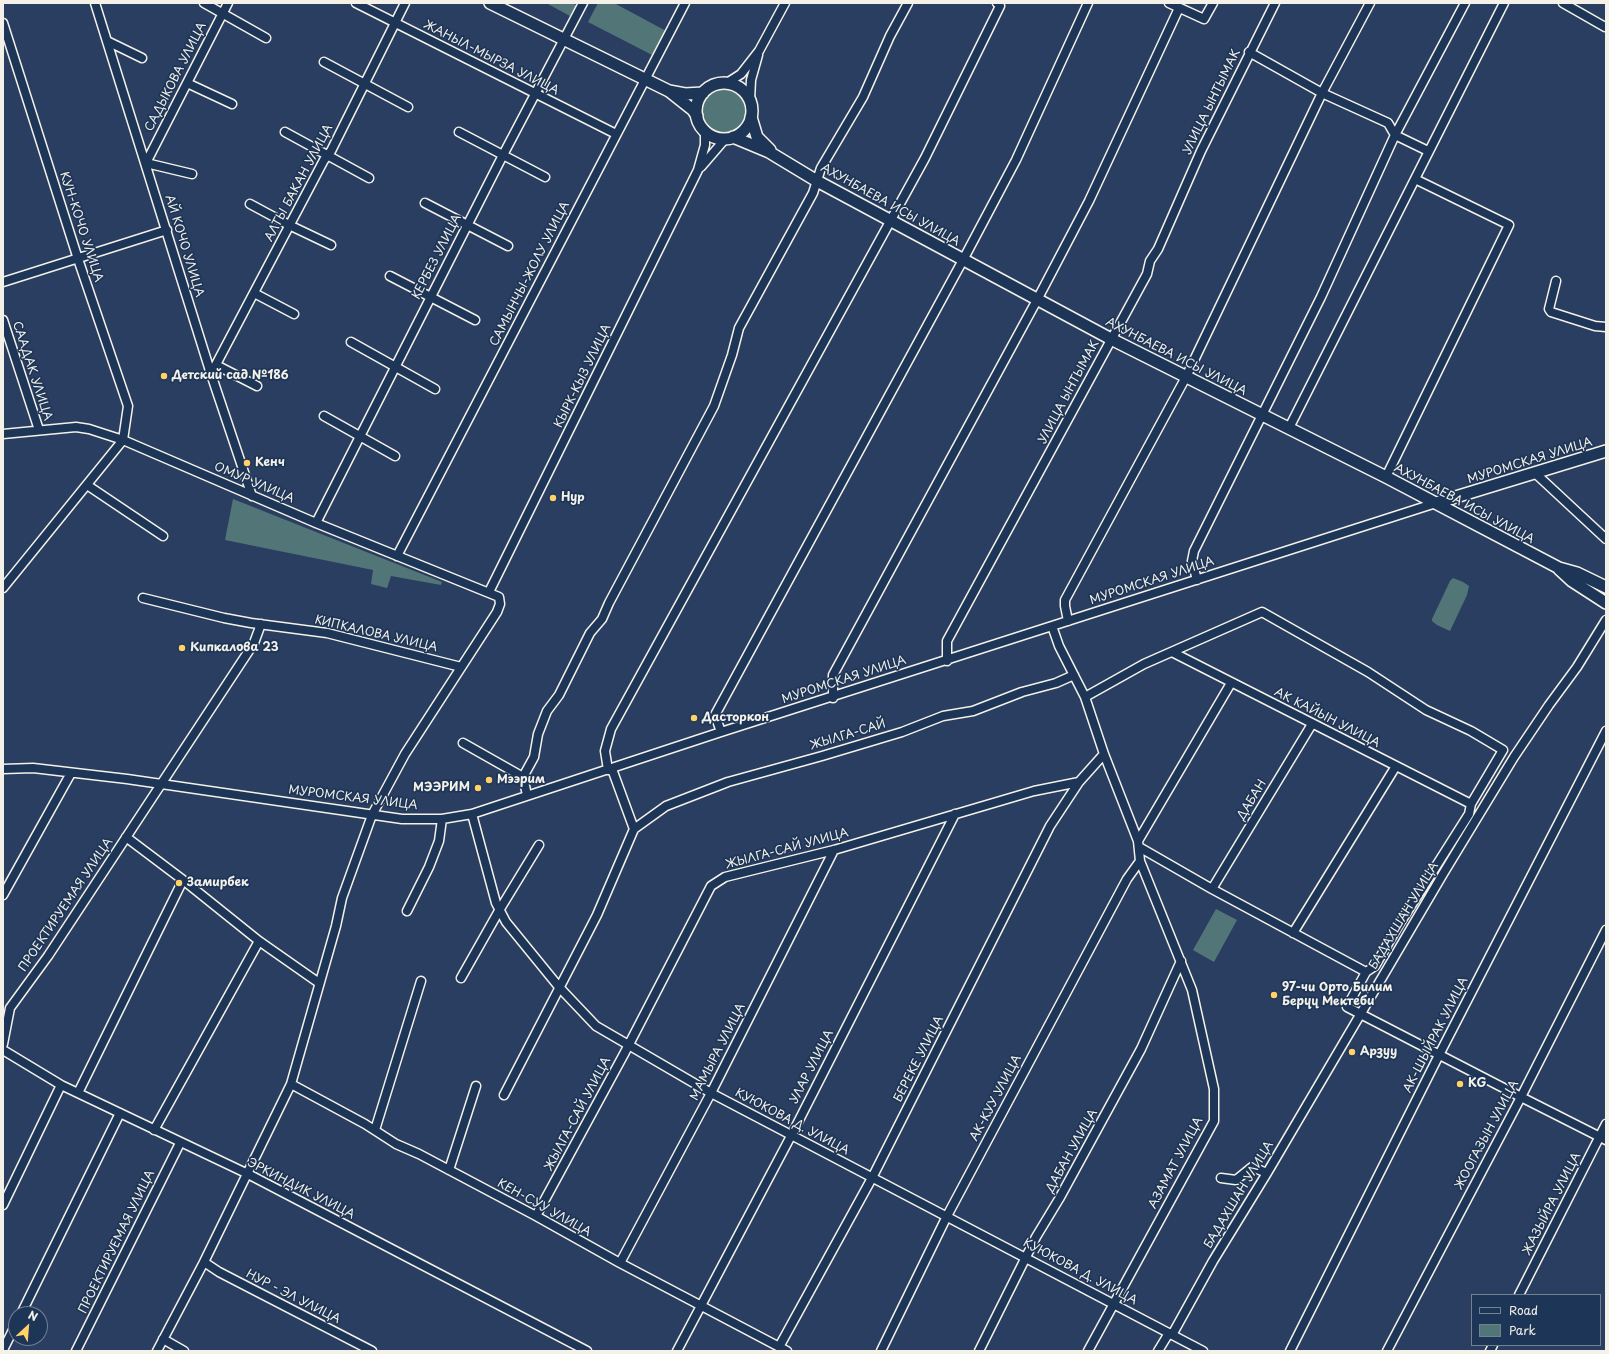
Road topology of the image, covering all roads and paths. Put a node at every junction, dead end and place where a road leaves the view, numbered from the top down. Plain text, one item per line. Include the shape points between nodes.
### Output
1 (95, 3) edge
2 (204, 3) edge
3 (228, 3) edge
4 (356, 3) edge
5 (405, 3) edge
6 (490, 3) edge
7 (583, 3) edge
8 (685, 3) edge
9 (785, 3) edge
10 (908, 3) edge
11 (997, 3) edge
12 (1088, 3) edge
13 (1169, 3) edge
14 (1213, 3) edge
15 (1275, 3) edge
16 (1370, 3) edge
17 (1465, 3) edge
18 (1504, 3) edge
19 (1563, 3) edge
20 (1179, 8) junction
21 (223, 12) junction
22 (395, 22) junction
23 (3, 23) edge
24 (1605, 27) edge
25 (266, 38) dead end
26 (564, 39) junction
27 (107, 41) junction
28 (759, 51) junction
29 (1249, 52) junction
30 (142, 58) dead end
31 (324, 62) dead end
32 (646, 79) junction
33 (187, 83) junction
34 (726, 83) junction
35 (364, 84) junction
36 (669, 91) junction
37 (703, 93) junction
38 (1322, 93) junction
39 (535, 94) junction
40 (750, 100) junction
41 (232, 104) dead end
42 (408, 107) dead end
43 (697, 116) junction
44 (751, 117) junction
45 (705, 130) junction
46 (285, 132) dead end
47 (459, 132) dead end
48 (616, 134) junction
49 (1395, 135) junction
50 (729, 138) junction
51 (1428, 151) junction
52 (503, 155) junction
53 (327, 156) junction
54 (784, 161) junction
55 (146, 163) junction
56 (698, 170) junction
57 (192, 174) dead end
58 (545, 177) dead end
59 (369, 178) dead end
60 (1415, 179) junction
61 (817, 181) junction
62 (250, 204) dead end
63 (425, 204) dead end
64 (890, 220) junction
65 (290, 225) junction
66 (467, 225) junction
67 (167, 230) junction
68 (331, 245) dead end
69 (508, 246) dead end
70 (78, 259) junction
71 (963, 260) junction
72 (390, 276) dead end
73 (1556, 281) dead end
74 (3, 282) edge
75 (254, 293) junction
76 (430, 296) junction
77 (1037, 300) junction
78 (294, 314) dead end
79 (3, 320) edge
80 (475, 320) dead end
81 (1606, 327) edge
82 (1111, 339) junction
83 (351, 342) dead end
84 (216, 365) junction
85 (395, 366) junction
86 (212, 374) junction
87 (1186, 377) junction
88 (257, 386) dead end
89 (435, 389) dead end
90 (1262, 415) junction
91 (324, 416) dead end
92 (1288, 428) junction
93 (39, 430) junction
94 (3, 434) edge
95 (360, 436) junction
96 (123, 440) junction
97 (1606, 451) edge
98 (395, 456) dead end
99 (1535, 473) junction
100 (1386, 477) junction
101 (87, 485) junction
102 (252, 496) junction
103 (1436, 503) junction
104 (316, 523) junction
105 (163, 536) dead end
106 (1606, 539) edge
107 (397, 556) junction
108 (1559, 568) junction
109 (1197, 580) junction
110 (1606, 587) edge
111 (3, 588) edge
112 (489, 592) junction
113 (143, 598) dead end
114 (1606, 602) edge
115 (1606, 620) edge
116 (1068, 621) junction
117 (261, 624) junction
118 (1052, 626) junction
119 (1172, 652) junction
120 (947, 661) junction
121 (461, 667) junction
122 (1074, 675) junction
123 (1231, 683) junction
124 (833, 698) junction
125 (1085, 698) junction
126 (1312, 724) junction
127 (1606, 731) edge
128 (721, 732) junction
129 (463, 743) dead end
130 (1104, 754) junction
131 (1396, 766) junction
132 (3, 769) edge
133 (610, 770) junction
134 (71, 773) junction
135 (523, 777) junction
136 (1079, 782) junction
137 (160, 785) junction
138 (527, 796) junction
139 (1471, 804) junction
140 (472, 814) junction
141 (955, 814) junction
142 (372, 816) junction
143 (442, 819) junction
144 (634, 829) junction
145 (126, 837) junction
146 (1139, 844) junction
147 (539, 845) dead end
148 (834, 850) junction
149 (1140, 861) junction
150 (183, 880) junction
151 (1212, 889) junction
152 (3, 895) edge
153 (500, 909) junction
154 (407, 911) dead end
155 (1606, 930) edge
156 (1293, 933) junction
157 (259, 941) junction
158 (1181, 961) junction
159 (1366, 972) junction
160 (461, 978) dead end
161 (421, 981) dead end
162 (319, 983) junction
163 (559, 987) junction
164 (1359, 1014) junction
165 (3, 1044) edge
166 (628, 1046) junction
167 (3, 1050) edge
168 (1439, 1055) junction
169 (291, 1084) junction
170 (61, 1085) junction
171 (476, 1086) dead end
172 (78, 1093) junction
173 (711, 1093) junction
174 (504, 1095) dead end
175 (1521, 1098) junction
176 (120, 1113) junction
177 (1606, 1124) edge
178 (154, 1130) junction
179 (375, 1130) junction
180 (792, 1134) junction
181 (1603, 1138) edge
182 (180, 1143) junction
183 (449, 1170) junction
184 (1262, 1171) junction
185 (248, 1174) junction
186 (872, 1178) junction
187 (1221, 1178) dead end
188 (3, 1205) edge
189 (536, 1216) junction
190 (947, 1216) junction
191 (1026, 1257) junction
192 (204, 1262) junction
193 (620, 1263) junction
194 (1520, 1294) edge
195 (1114, 1304) junction
196 (25, 1306) edge
197 (700, 1306) junction
198 (1171, 1334) junction
199 (8, 1340) edge
200 (163, 1340) junction
201 (783, 1349) edge
202 (3, 1350) edge
203 (76, 1351) edge
204 (157, 1351) edge
205 (184, 1351) edge
206 (372, 1351) edge
207 (587, 1351) edge
208 (677, 1351) edge
209 (881, 1351) edge
210 (979, 1351) edge
211 (1088, 1351) edge
212 (1158, 1351) edge
213 (1203, 1351) edge
214 (1290, 1351) edge
215 (1387, 1351) edge

1 - 27 street, АЙ КОЧО УЛИЦА
2 - 21 street
3 - 21 street, САДЫКОВА УЛИЦА
4 - 22 street, ЖАНЫЛ-МЫРЗА УЛИЦА
5 - 22 street, АЛТЫ БАКАН УЛИЦА
6 - 26 main road
7 - 26 street, КЕРБЕЗ УЛИЦА
8 - 32 street, САМЫНЧЫ-ЖОЛУ УЛИЦА
9 - 28 street
10 - 61 street via 863,97
11 - 64 street via 1000,6 925,158
12 - 71 street via 1016,160
13 - 20 street
14 - 20 street via 1204,19
15 - 29 street, УЛИЦА ЫНТЫМАК
16 - 38 street
17 - 49 street
18 - 51 street
19 - 24 street
20 - 77 street via 1088,200
21 - 25 street
21 - 33 street, САДЫКОВА УЛИЦА
22 - 35 street, АЛТЫ БАКАН УЛИЦА
22 - 39 street, ЖАНЫЛ-МЫРЗА УЛИЦА
23 - 70 street, КУН-КОЧО УЛИЦА
26 - 32 main road
26 - 39 street, КЕРБЕЗ УЛИЦА
27 - 30 street
27 - 55 street, АЙ КОЧО УЛИЦА
28 - 34 street via 740,74
28 - 40 street via 751,80
29 - 38 street
29 - 82 street, УЛИЦА ЫНТЫМАК via 1201,151 1158,249 1150,261 1147,274
31 - 35 street
32 - 36 main road
32 - 48 street, САМЫНЧЫ-ЖОЛУ УЛИЦА
33 - 41 street
33 - 55 street, САДЫКОВА УЛИЦА
34 - 37 main road via 714,85
34 - 40 main road via 739,87
35 - 42 street
35 - 53 street, АЛТЫ БАКАН УЛИЦА
36 - 37 main road
36 - 43 main road
37 - 43 main road via 698,104
38 - 49 street via 1388,123
38 - 87 street
39 - 48 street, ЖАНЫЛ-МЫРЗА УЛИЦА
39 - 52 street, КЕРБЕЗ УЛИЦА
40 - 44 main road
43 - 45 main road
44 - 50 main road via 746,129
44 - 54 main road, АХУНБАЕВА ИСЫ УЛИЦА via 757,136
45 - 50 main road via 715,137
45 - 56 street, КЫРК-КЫЗ УЛИЦА via 705,145
46 - 53 street
47 - 52 street
48 - 107 street, САМЫНЧЫ-ЖОЛУ УЛИЦА
49 - 51 street
49 - 90 street via 1321,297
50 - 54 main road, АХУНБАЕВА ИСЫ УЛИЦА via 758,147
50 - 56 street, КЫРК-КЫЗ УЛИЦА
51 - 60 street
52 - 58 street
52 - 66 street, КЕРБЕЗ УЛИЦА
53 - 59 street
53 - 65 street, АЛТЫ БАКАН УЛИЦА
54 - 61 main road, АХУНБАЕВА ИСЫ УЛИЦА
55 - 57 street
55 - 67 street, АЙ КОЧО УЛИЦА
56 - 112 street, КЫРК-КЫЗ УЛИЦА
60 - 92 street
60 - 100 street via 1509,225
61 - 64 main road, АХУНБАЕВА ИСЫ УЛИЦА
61 - 135 street via 814,193 739,328 714,406 602,619 590,633 559,695 547,711 538,734 534,757
62 - 65 street
63 - 66 street
64 - 71 main road, АХУНБАЕВА ИСЫ УЛИЦА
64 - 133 street via 611,728 605,751
65 - 68 street
65 - 75 street, АЛТЫ БАКАН УЛИЦА
66 - 69 street
66 - 76 street, КЕРБЕЗ УЛИЦА
67 - 70 street
67 - 86 street, АЙ КОЧО УЛИЦА
70 - 74 street
70 - 96 street, КУН-КОЧО УЛИЦА via 128,406
71 - 77 main road, АХУНБАЕВА ИСЫ УЛИЦА
71 - 128 street via 715,714
72 - 76 street
73 - 81 street via 1549,309 1551,312
75 - 78 street
75 - 84 street, АЛТЫ БАКАН УЛИЦА
76 - 80 street
76 - 85 street, КЕРБЕЗ УЛИЦА
77 - 82 main road, АХУНБАЕВА ИСЫ УЛИЦА
77 - 124 street via 834,675
79 - 93 street, СААДАК УЛИЦА
82 - 87 main road, АХУНБАЕВА ИСЫ УЛИЦА
82 - 120 street, УЛИЦА ЫНТЫМАК via 947,641
83 - 85 street
84 - 86 street, АЛТЫ БАКАН УЛИЦА
84 - 88 street
85 - 89 street
85 - 95 street, КЕРБЕЗ УЛИЦА
86 - 102 street, АЙ КОЧО УЛИЦА
87 - 90 main road, АХУНБАЕВА ИСЫ УЛИЦА
87 - 116 street via 1065,600
90 - 92 main road, АХУНБАЕВА ИСЫ УЛИЦА
90 - 109 street via 1194,551 1192,561
91 - 95 street
92 - 100 main road, АХУНБАЕВА ИСЫ УЛИЦА
93 - 94 street, ОМУР УЛИЦА
93 - 96 street, ОМУР УЛИЦА via 82,428
95 - 98 street
95 - 104 street, КЕРБЕЗ УЛИЦА
96 - 101 street
96 - 102 street, ОМУР УЛИЦА
97 - 99 main road, МУРОМСКАЯ УЛИЦА
99 - 103 main road, МУРОМСКАЯ УЛИЦА
99 - 106 street
100 - 103 main road, АХУНБАЕВА ИСЫ УЛИЦА
101 - 105 street
101 - 111 street
102 - 104 street, ОМУР УЛИЦА
103 - 108 main road, АХУНБАЕВА ИСЫ УЛИЦА
103 - 109 street, МУРОМСКАЯ УЛИЦА
104 - 107 street, ОМУР УЛИЦА
107 - 112 street, ОМУР УЛИЦА
108 - 110 main road, АХУНБАЕВА ИСЫ УЛИЦА via 1578,573
108 - 114 main road, АХУНБАЕВА ИСЫ УЛИЦА via 1572,582
109 - 116 street, МУРОМСКАЯ УЛИЦА
112 - 121 street via 499,596 500,604
113 - 117 street, КИПКАЛОВА УЛИЦА via 224,618
115 - 164 street, БАДАХШАН УЛИЦА via 1577,667 1514,757
116 - 118 street, МУРОМСКАЯ УЛИЦА
117 - 121 street, КИПКАЛОВА УЛИЦА via 327,633
117 - 137 street via 254,643
118 - 120 street, МУРОМСКАЯ УЛИЦА
118 - 122 street, АЗАМАТ УЛИЦА
119 - 123 street, АК КАЙЫН УЛИЦА
119 - 125 street via 1144,664
119 - 139 street via 1262,612 1368,672 1426,710 1471,731 1503,750
120 - 124 street, МУРОМСКАЯ УЛИЦА
121 - 142 street via 405,754
122 - 125 street, АЗАМАТ УЛИЦА
122 - 144 street, ЖЫЛГА-САЙ via 973,711 943,716 902,732 728,782 666,806
123 - 126 street, АК КАЙЫН УЛИЦА
123 - 146 street
124 - 128 street, МУРОМСКАЯ УЛИЦА
125 - 130 street, АЗАМАТ УЛИЦА
126 - 131 street, АК КАЙЫН УЛИЦА
126 - 151 street, ДАБАН
127 - 168 street, АК-ШЫЙРАК УЛИЦА
128 - 133 street, МУРОМСКАЯ УЛИЦА
129 - 135 street
130 - 136 street
130 - 146 street, АЗАМАТ УЛИЦА
131 - 139 street, АК КАЙЫН УЛИЦА
131 - 156 street
132 - 134 street, МУРОМСКАЯ УЛИЦА via 33,768
133 - 138 street, МУРОМСКАЯ УЛИЦА
133 - 144 street
134 - 137 street, МУРОМСКАЯ УЛИЦА
134 - 152 street
135 - 138 street
136 - 141 street, ЖЫЛГА-САЙ УЛИЦА via 1034,791
136 - 186 street, БЕРЕКЕ УЛИЦА via 1050,826
137 - 142 street, МУРОМСКАЯ УЛИЦА
137 - 145 street, ПРОЕКТИРУЕМАЯ УЛИЦА
138 - 140 street, МУРОМСКАЯ УЛИЦА
139 - 159 street via 1469,814 1375,966
140 - 143 street, МУРОМСКАЯ УЛИЦА
140 - 153 street, КУЮКОВА Д. УЛИЦА via 496,903
141 - 148 street, ЖЫЛГА-САЙ УЛИЦА
141 - 180 street, УЛАР УЛИЦА
142 - 143 street, МУРОМСКАЯ УЛИЦА
142 - 162 street via 342,898
143 - 154 street via 439,841
144 - 163 street via 597,915
145 - 150 street
145 - 165 street, ПРОЕКТИРУЕМАЯ УЛИЦА via 48,956 10,1008
146 - 149 street, АЗАМАТ УЛИЦА
146 - 151 street
147 - 153 street
148 - 166 street, ЖЫЛГА-САЙ УЛИЦА via 725,877 711,886
148 - 173 street, МАМЫРА УЛИЦА
149 - 158 street, АЗАМАТ УЛИЦА
149 - 190 street, АК-КУУ УЛИЦА via 1127,879
150 - 157 street
150 - 172 street
151 - 156 street
153 - 160 street
153 - 163 street, КУЮКОВА Д. УЛИЦА via 506,922
155 - 175 street, ЖООГАЗЫН УЛИЦА
156 - 159 street
157 - 162 street
157 - 178 street
158 - 191 street, ДАБАН УЛИЦА via 1141,1049
158 - 195 street, АЗАМАТ УЛИЦА via 1192,990 1214,1089 1214,1121
159 - 164 street via 1347,1007
161 - 179 street
162 - 169 street
163 - 166 street, КУЮКОВА Д. УЛИЦА via 596,1026
163 - 174 street
164 - 168 street
164 - 184 street, БАДАХШАН УЛИЦА
166 - 173 street, КУЮКОВА Д. УЛИЦА
166 - 189 street, ЖЫЛГА-САЙ УЛИЦА
167 - 170 street, ЭРКИНДИК УЛИЦА
168 - 175 street
168 - 214 street, АК-ШЫЙРАК УЛИЦА
169 - 179 street, КЕН-СУУ УЛИЦА
169 - 185 street
170 - 172 street, ЭРКИНДИК УЛИЦА
170 - 188 street
171 - 183 street
172 - 176 street, ЭРКИНДИК УЛИЦА
173 - 180 street, КУЮКОВА Д. УЛИЦА
173 - 193 street, МАМЫРА УЛИЦА
175 - 181 street
175 - 215 street, ЖООГАЗЫН УЛИЦА
176 - 178 street, ЭРКИНДИК УЛИЦА
176 - 196 street
177 - 181 street, ЖАЗЫЙРА УЛИЦА
178 - 182 street, ЭРКИНДИК УЛИЦА
179 - 183 street, КЕН-СУУ УЛИЦА via 396,1144
180 - 186 street, КУЮКОВА Д. УЛИЦА
180 - 197 street, УЛАР УЛИЦА
181 - 194 street, ЖАЗЫЙРА УЛИЦА
182 - 185 street, ЭРКИНДИК УЛИЦА
182 - 203 street, ПРОЕКТИРУЕМАЯ УЛИЦА
183 - 189 street, КЕН-СУУ УЛИЦА
184 - 187 street via 1252,1167 1236,1180
184 - 198 street, БАДАХШАН УЛИЦА
185 - 192 street
185 - 207 street, ЭРКИНДИК УЛИЦА
186 - 190 street, КУЮКОВА Д. УЛИЦА
186 - 201 street, БЕРЕКЕ УЛИЦА
189 - 193 street, КЕН-СУУ УЛИЦА
190 - 191 street, КУЮКОВА Д. УЛИЦА
190 - 209 street, АК-КУУ УЛИЦА
191 - 195 street, КУЮКОВА Д. УЛИЦА
191 - 210 street, ДАБАН УЛИЦА
192 - 200 street
192 - 206 street, НУР - ЭЛ УЛИЦА
193 - 197 street, КЕН-СУУ УЛИЦА
195 - 198 street, КУЮКОВА Д. УЛИЦА
195 - 211 street, АЗАМАТ УЛИЦА
197 - 201 street, КЕН-СУУ УЛИЦА
197 - 208 street, УЛАР УЛИЦА
198 - 212 street, БАДАХШАН УЛИЦА
198 - 213 street, КУЮКОВА Д. УЛИЦА
199 - 202 street
200 - 204 street
200 - 205 street

